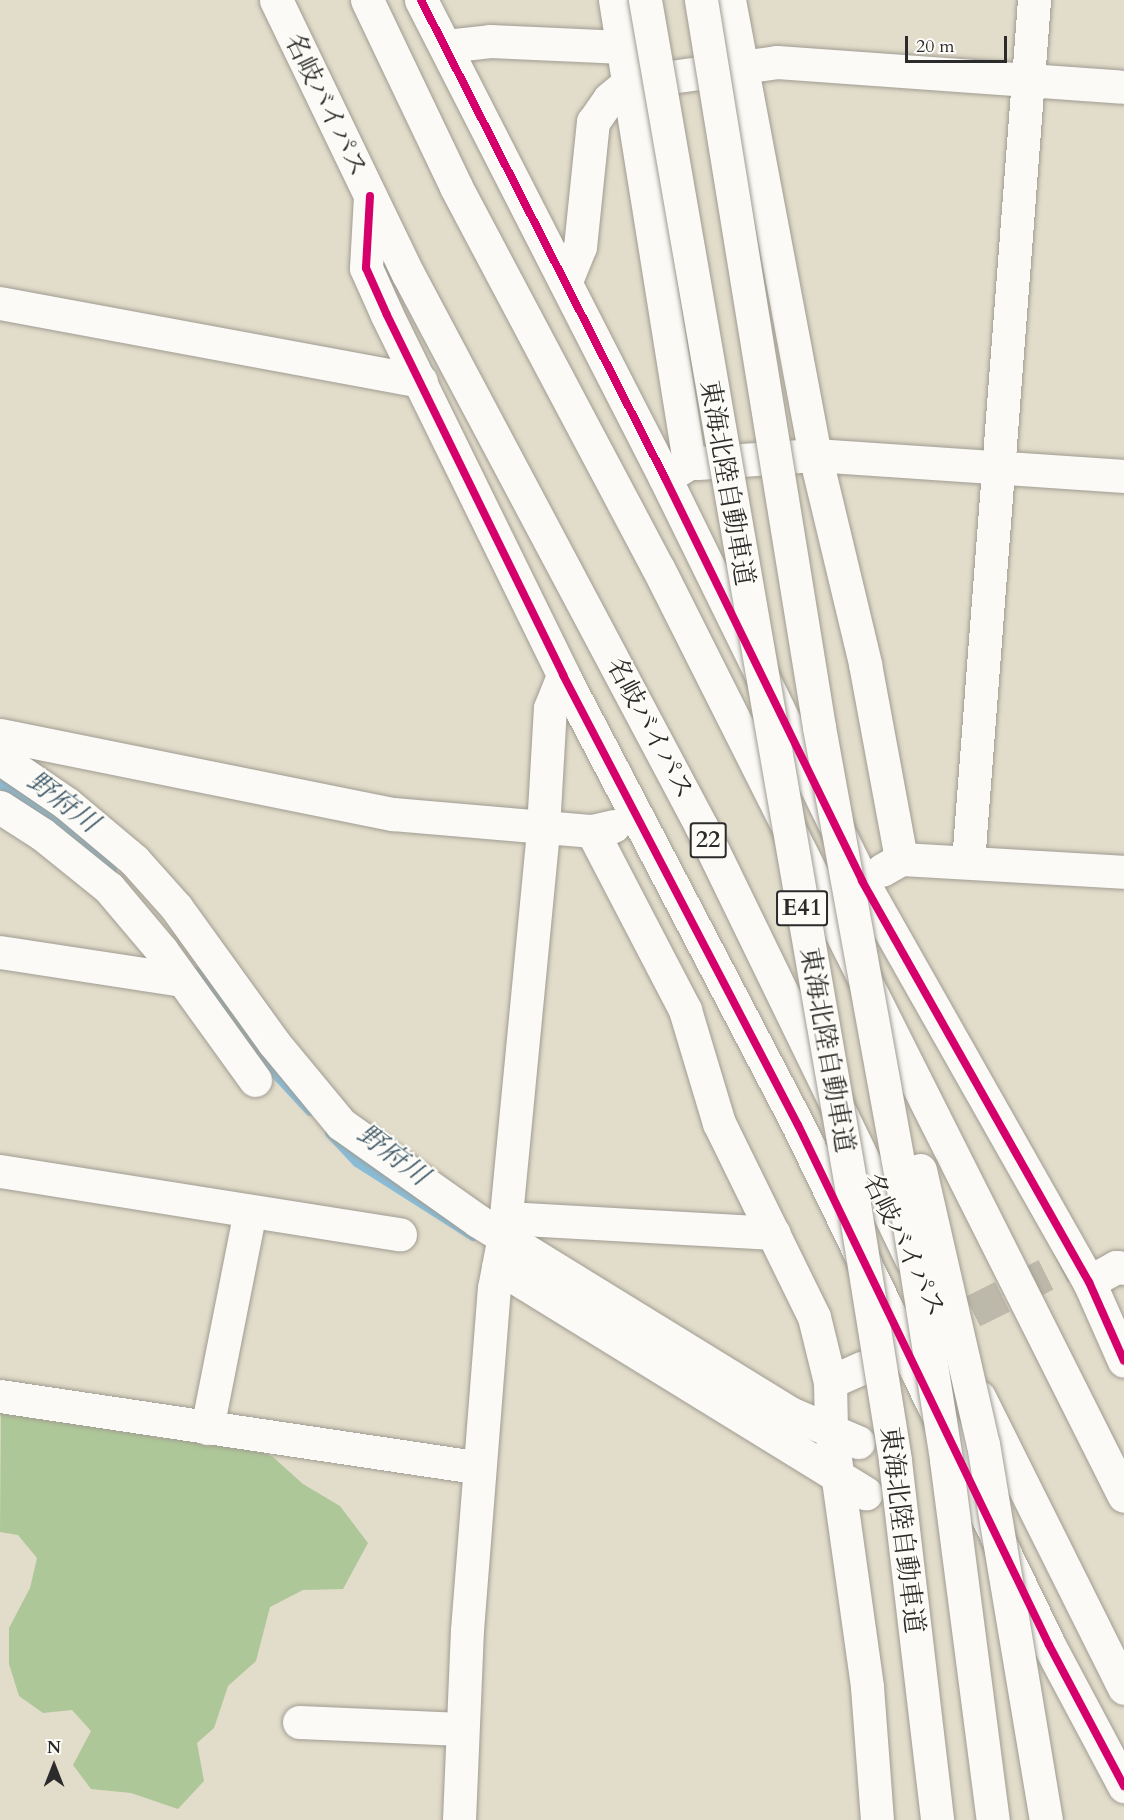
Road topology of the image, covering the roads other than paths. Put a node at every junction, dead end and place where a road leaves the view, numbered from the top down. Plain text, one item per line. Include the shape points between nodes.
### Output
1 (276, 0) edge
2 (367, 0) edge
3 (421, 0) edge
4 (615, 0) edge
5 (645, 0) edge
6 (701, 0) edge
7 (729, 0) edge
8 (1034, 0) edge
9 (446, 46) junction
10 (622, 47) junction
11 (740, 65) junction
12 (1026, 78) junction
13 (628, 83) junction
14 (1124, 87) edge
15 (370, 196) junction
16 (566, 281) junction
17 (0, 303) edge
18 (421, 381) junction
19 (815, 455) junction
20 (1001, 466) junction
21 (677, 471) junction
22 (1124, 476) edge
23 (563, 675) junction
24 (819, 727) junction
25 (0, 735) edge
26 (0, 758) edge
27 (0, 807) edge
28 (638, 820) junction
29 (543, 828) junction
30 (592, 831) junction
31 (901, 860) junction
32 (968, 862) junction
33 (1124, 872) edge
34 (862, 881) junction
35 (0, 952) edge
36 (182, 980) junction
37 (255, 1080) dead end
38 (0, 1171) edge
39 (250, 1210) junction
40 (774, 1233) junction
41 (400, 1234) dead end
42 (502, 1245) junction
43 (1124, 1268) edge
44 (1076, 1269) junction
45 (1124, 1361) edge
46 (863, 1367) dead end
47 (830, 1382) junction
48 (0, 1396) edge
49 (207, 1428) junction
50 (844, 1436) junction
51 (479, 1468) junction
52 (837, 1473) junction
53 (866, 1493) dead end
54 (1124, 1496) edge
55 (1124, 1688) edge
56 (299, 1722) dead end
57 (462, 1729) junction
58 (1124, 1786) edge
59 (459, 1820) edge
60 (877, 1820) edge
61 (938, 1820) edge
62 (993, 1820) edge
63 (1046, 1820) edge

1 - 15 main road, 名岐バイパス / 22
2 - 54 main road via 456,186 669,589
3 - 9 main road
4 - 10 main road
5 - 61 main road, 東海北陸自動車道 / E41, bridge via 871,1309 895,1461
6 - 24 main road, 東海北陸自動車道 / E41, bridge
7 - 11 main road
8 - 12 main road
9 - 10 main road via 490,40
9 - 16 main road
10 - 13 main road
11 - 12 main road via 777,62
11 - 13 main road
11 - 19 main road
12 - 14 main road
12 - 20 main road
13 - 16 main road via 609,99 593,122 580,247
13 - 21 main road
15 - 18 main road via 366,268
15 - 55 main road, 名岐バイパス / 22 via 702,826
16 - 21 main road
17 - 18 main road
18 - 23 main road
19 - 20 main road
19 - 21 main road
19 - 31 main road via 865,664
20 - 22 main road
20 - 32 main road
21 - 34 main road
23 - 28 main road
23 - 29 main road via 550,708
24 - 62 main road, 東海北陸自動車道 / E41, bridge via 905,1200 944,1448
24 - 63 main road, bridge via 983,1444
25 - 29 main road via 393,814
26 - 42 main road via 66,802 134,860 176,907 274,1043 341,1124
27 - 36 main road via 42,834 109,888
28 - 30 main road
28 - 58 main road via 798,1125 1044,1634
29 - 30 main road
29 - 42 main road
30 - 40 main road via 685,1010 720,1123
31 - 32 main road
31 - 34 main road
32 - 33 main road
34 - 44 main road
35 - 36 main road
36 - 37 main road
38 - 39 main road
39 - 41 main road
39 - 49 main road
40 - 42 main road
40 - 47 main road via 814,1317
42 - 50 main road via 792,1414
42 - 51 main road
42 - 52 main road
43 - 44 main road
44 - 45 main road
46 - 47 main road
47 - 50 main road
48 - 49 main road
49 - 51 main road
50 - 52 main road
51 - 57 main road
52 - 53 main road
52 - 60 main road via 867,1687
56 - 57 main road
57 - 59 main road

